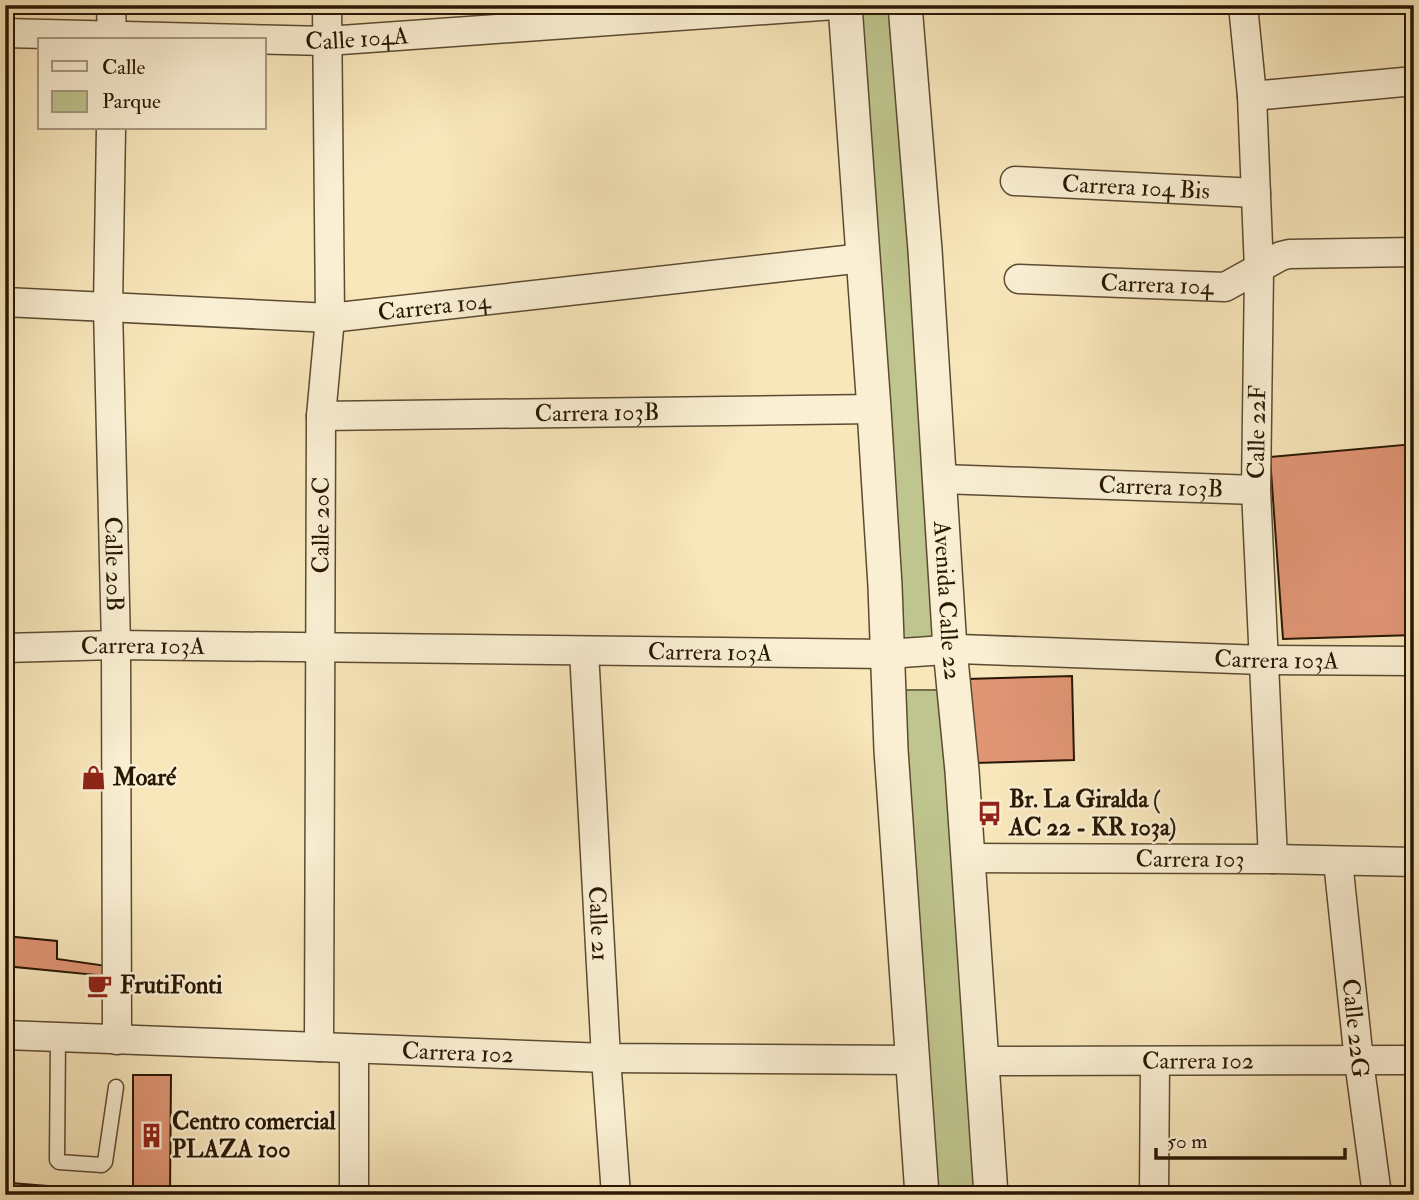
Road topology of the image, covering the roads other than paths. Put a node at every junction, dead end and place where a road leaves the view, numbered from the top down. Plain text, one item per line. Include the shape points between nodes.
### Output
1 (111, 5) edge
2 (327, 5) edge
3 (835, 5) edge
4 (845, 5) edge
5 (905, 5) edge
6 (1242, 5) edge
7 (578, 15) edge
8 (5, 33) edge
9 (112, 38) edge
10 (266, 40) edge
11 (327, 41) junction
12 (1414, 81) edge
13 (1252, 96) junction
14 (111, 130) edge
15 (1015, 181) dead end
16 (1256, 193) junction
17 (1414, 252) edge
18 (863, 258) junction
19 (1259, 270) junction
20 (1019, 279) dead end
21 (5, 302) edge
22 (108, 307) junction
23 (330, 318) junction
24 (874, 409) junction
25 (321, 416) junction
26 (940, 479) junction
27 (1256, 490) junction
28 (116, 645) junction
29 (321, 648) junction
30 (5, 649) edge
31 (950, 649) junction
32 (584, 651) junction
33 (887, 654) junction
34 (1264, 660) junction
35 (1414, 662) edge
36 (968, 858) junction
37 (1273, 859) junction
38 (1338, 861) junction
39 (1414, 862) edge
40 (5, 1035) edge
41 (58, 1037) junction
42 (117, 1040) junction
43 (320, 1046) junction
44 (354, 1049) junction
45 (606, 1058) junction
46 (912, 1060) junction
47 (1359, 1060) junction
48 (1414, 1060) edge
49 (982, 1061) junction
50 (1155, 1062) junction
51 (116, 1087) dead end
52 (354, 1195) edge
53 (616, 1195) edge
54 (922, 1195) edge
55 (991, 1195) edge
56 (1154, 1195) edge
57 (1377, 1195) edge

1 - 9 street
2 - 11 street, Calle 20C
3 - 7 street, Calle 104A
4 - 18 street
5 - 26 street, Avenida Calle 22
6 - 13 street, Calle 22F
7 - 11 street, Calle 104A
8 - 9 street, Calle 104A
10 - 11 street, Calle 104A
11 - 23 street, Calle 20C
12 - 13 street
13 - 16 street, Calle 22F
14 - 22 street, Calle 20B
15 - 16 street, Carrera 104 Bis
16 - 19 street, Calle 22F
17 - 19 street, Carrera 104 via 1289,254
18 - 23 street, Carrera 104
18 - 24 street
19 - 20 street, Carrera 104 via 1225,287
19 - 27 street, Calle 22F
21 - 22 street, Carrera 104
22 - 23 street, Carrera 104
22 - 28 street, Calle 20B
23 - 25 street, Calle 20C
24 - 25 street, Carrera 103B
24 - 33 street
25 - 29 street, Calle 20C
26 - 27 street, Carrera 103B
26 - 31 street, Avenida Calle 22
27 - 34 street, Calle 22F
28 - 29 street, Carrera 103A
28 - 30 street, Carrera 103A
28 - 42 street, Calle 20B
29 - 32 street, Carrera 103A
29 - 43 street, Calle 20C
31 - 33 street, Carrera 103A
31 - 34 street, Carrera 103A
31 - 36 street, Avenida Calle 22
32 - 33 street, Carrera 103A
32 - 45 street, Calle 21
33 - 46 street
34 - 35 street, Carrera 103A
34 - 37 street, Calle 22F
36 - 37 street, Carrera 103
36 - 49 street, Avenida Calle 22
37 - 38 street, Carrera 103
38 - 39 street, Carrera 103
38 - 47 street, Calle 22G
40 - 41 street, Carrera 102
41 - 42 street, Carrera 102
41 - 51 lane via 59,1162 105,1163
42 - 43 street, Carrera 102
43 - 44 street, Carrera 102
44 - 45 street, Carrera 102
44 - 52 street
45 - 46 street, Carrera 102
45 - 53 street, Calle 21
46 - 54 street
47 - 48 street, Carrera 102
47 - 50 street, Carrera 102
47 - 57 street, Calle 22G
49 - 50 street, Carrera 102
49 - 55 street, Avenida Calle 22
50 - 56 street

